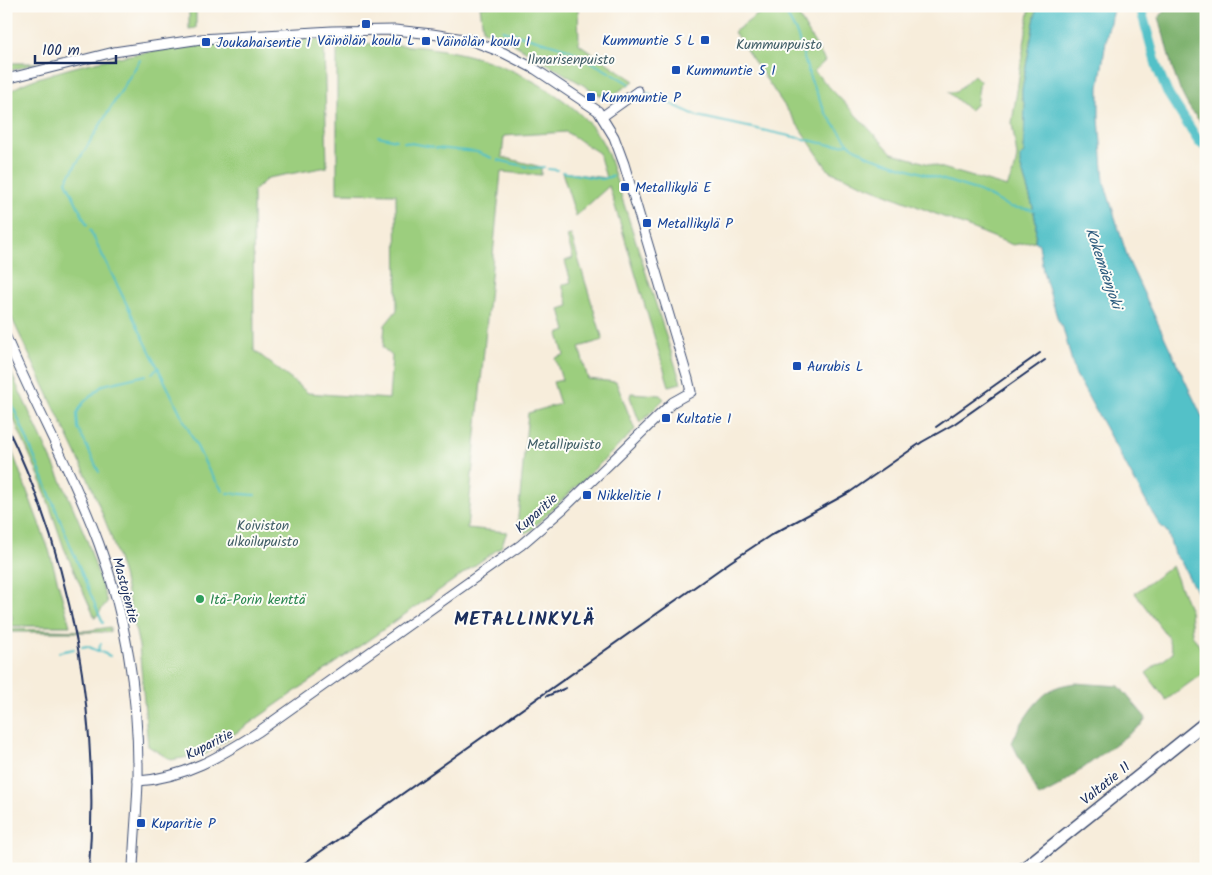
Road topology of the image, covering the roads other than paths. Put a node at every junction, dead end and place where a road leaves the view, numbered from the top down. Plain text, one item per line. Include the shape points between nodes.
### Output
1 (38, 70) junction
2 (6, 79) edge
3 (6, 85) edge
4 (638, 91) dead end
5 (603, 116) junction
6 (6, 337) edge
7 (1206, 722) edge
8 (138, 781) junction
9 (133, 869) edge
10 (1023, 869) edge

1 - 2 street
1 - 3 street
1 - 5 street via 114,52 201,39 395,30 464,39 504,52 535,69
4 - 5 street
5 - 8 street, Kuparitie via 624,164 691,392 673,402 564,508 521,545 258,732 219,757 191,770
6 - 8 street, Mastojentie via 73,480 115,593 130,663
7 - 10 highway, Valtatie 11
8 - 9 street, Mastojentie

